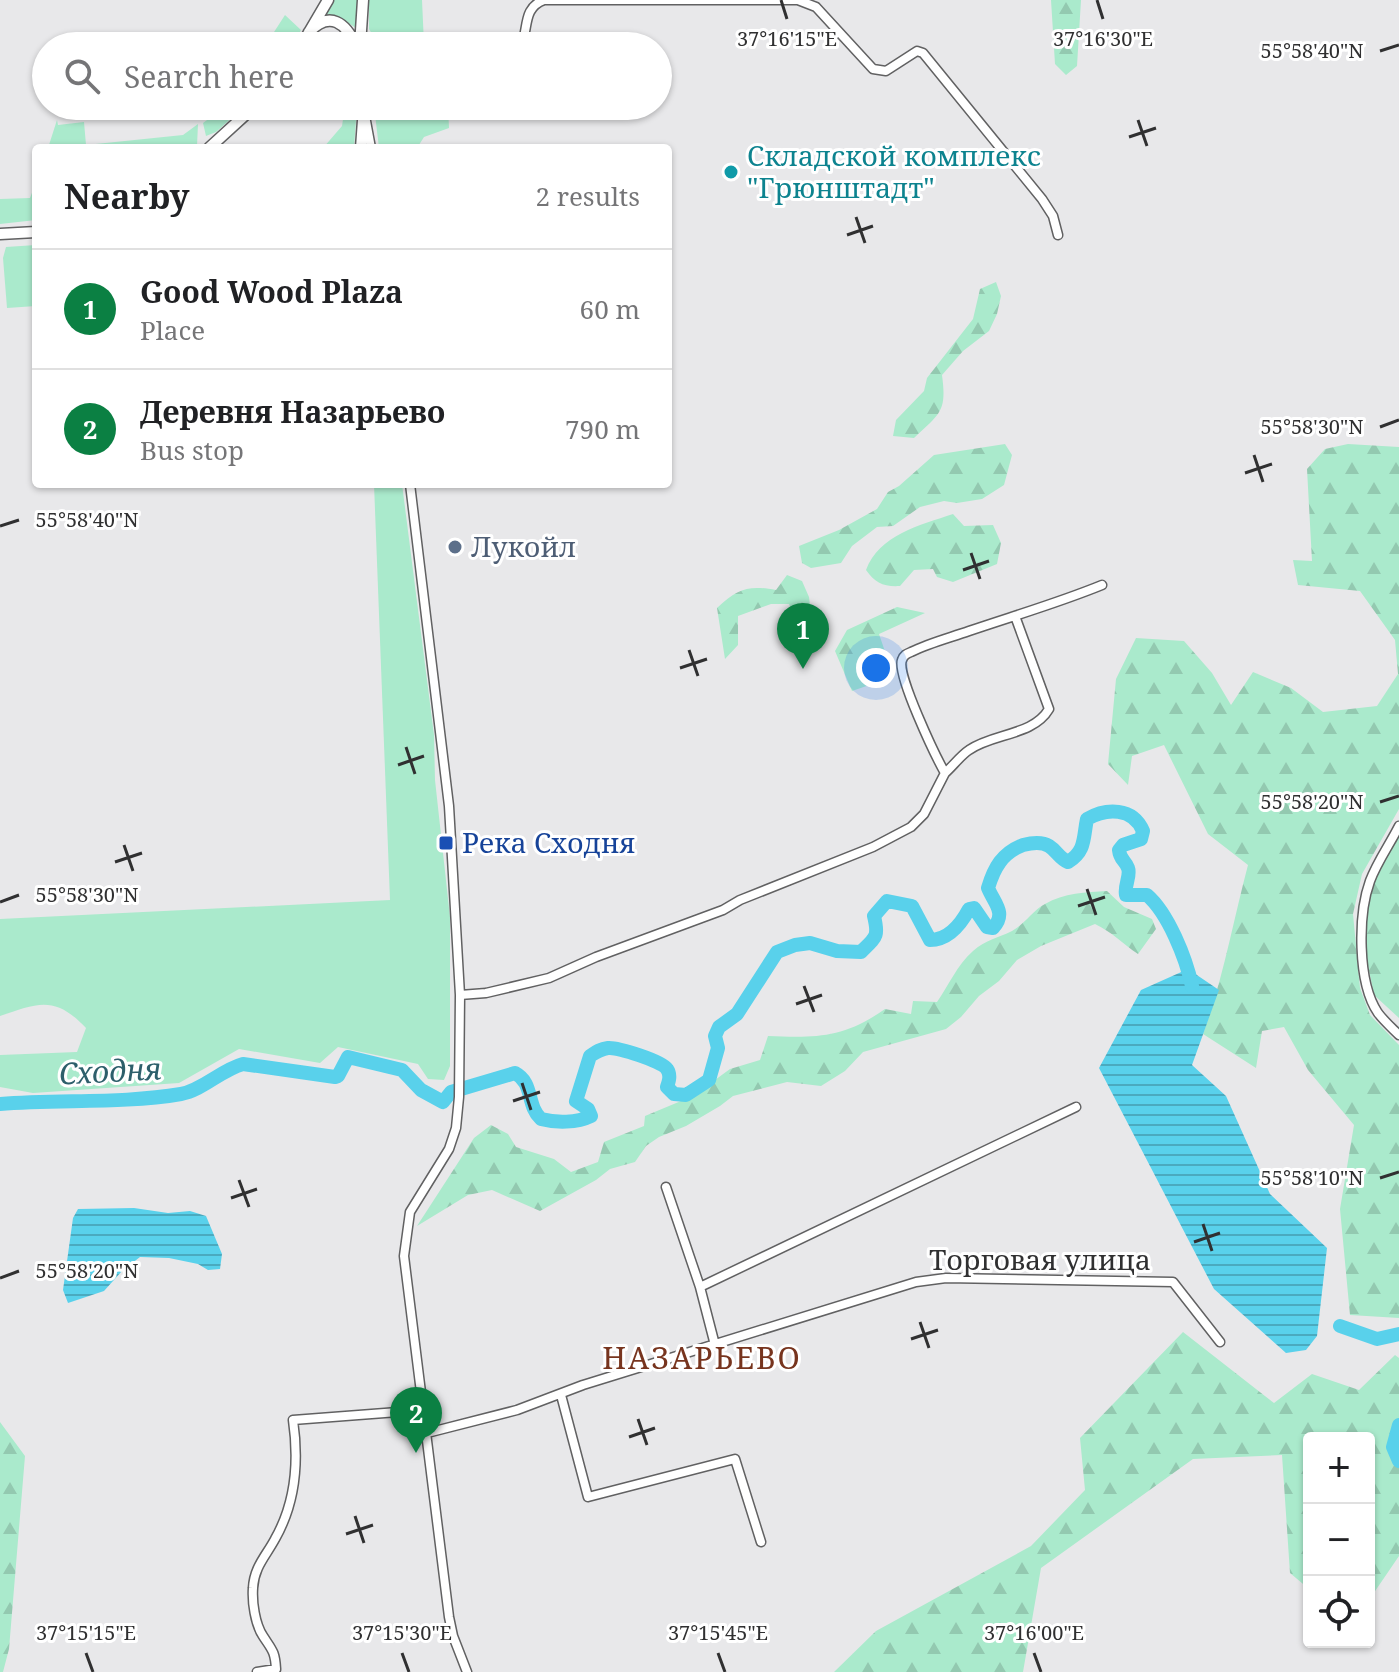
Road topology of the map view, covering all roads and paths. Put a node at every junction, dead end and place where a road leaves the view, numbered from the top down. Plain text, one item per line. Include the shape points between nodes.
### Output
1 (328, 0) edge
2 (363, 0) edge
3 (309, 32) joint
4 (349, 32) edge
5 (360, 32) edge
6 (524, 32) edge
7 (240, 120) edge
8 (363, 120) edge
9 (366, 120) edge
10 (213, 144) edge
11 (361, 144) edge
12 (370, 144) edge
13 (32, 232) edge
14 (0, 234) edge
15 (1058, 235) dead end
16 (410, 488) edge
17 (1102, 585) dead end
18 (1015, 616) junction
19 (945, 773) junction
20 (1399, 826) edge
21 (460, 995) junction
22 (1399, 1035) edge
23 (1076, 1107) dead end
24 (666, 1187) dead end
25 (700, 1287) junction
26 (1220, 1342) dead end
27 (715, 1345) junction
28 (561, 1395) junction
29 (424, 1410) junction
30 (427, 1433) junction
31 (761, 1542) dead end
32 (257, 1672) edge
33 (467, 1672) edge

1 - 3 main road
2 - 5 main road
3 - 4 main road via 324,21 338,22
6 - 15 street via 528,11 544,0 798,0 816,7 873,69 886,71 917,51 923,53 1042,199
7 - 10 main road
8 - 11 main road
9 - 12 street
13 - 14 main road
16 - 21 street via 449,806
17 - 18 street
18 - 19 street via 1049,709 1044,718 970,749
18 - 19 street via 903,658 906,683
19 - 21 street via 924,814 873,847 549,978
20 - 22 street via 1371,877 1361,931 1367,987 1377,1011
21 - 29 street via 456,1128 410,1212 405,1235
23 - 25 street
24 - 25 street
25 - 27 street
26 - 27 street, Торговая улица via 1173,1282 946,1278 916,1282
27 - 28 street, Торговая улица
28 - 30 street, Торговая улица
28 - 31 street via 588,1497 735,1459
29 - 30 street
29 - 32 street via 293,1420 296,1479 253,1589 257,1622 276,1656 276,1669
30 - 33 street via 449,1617

